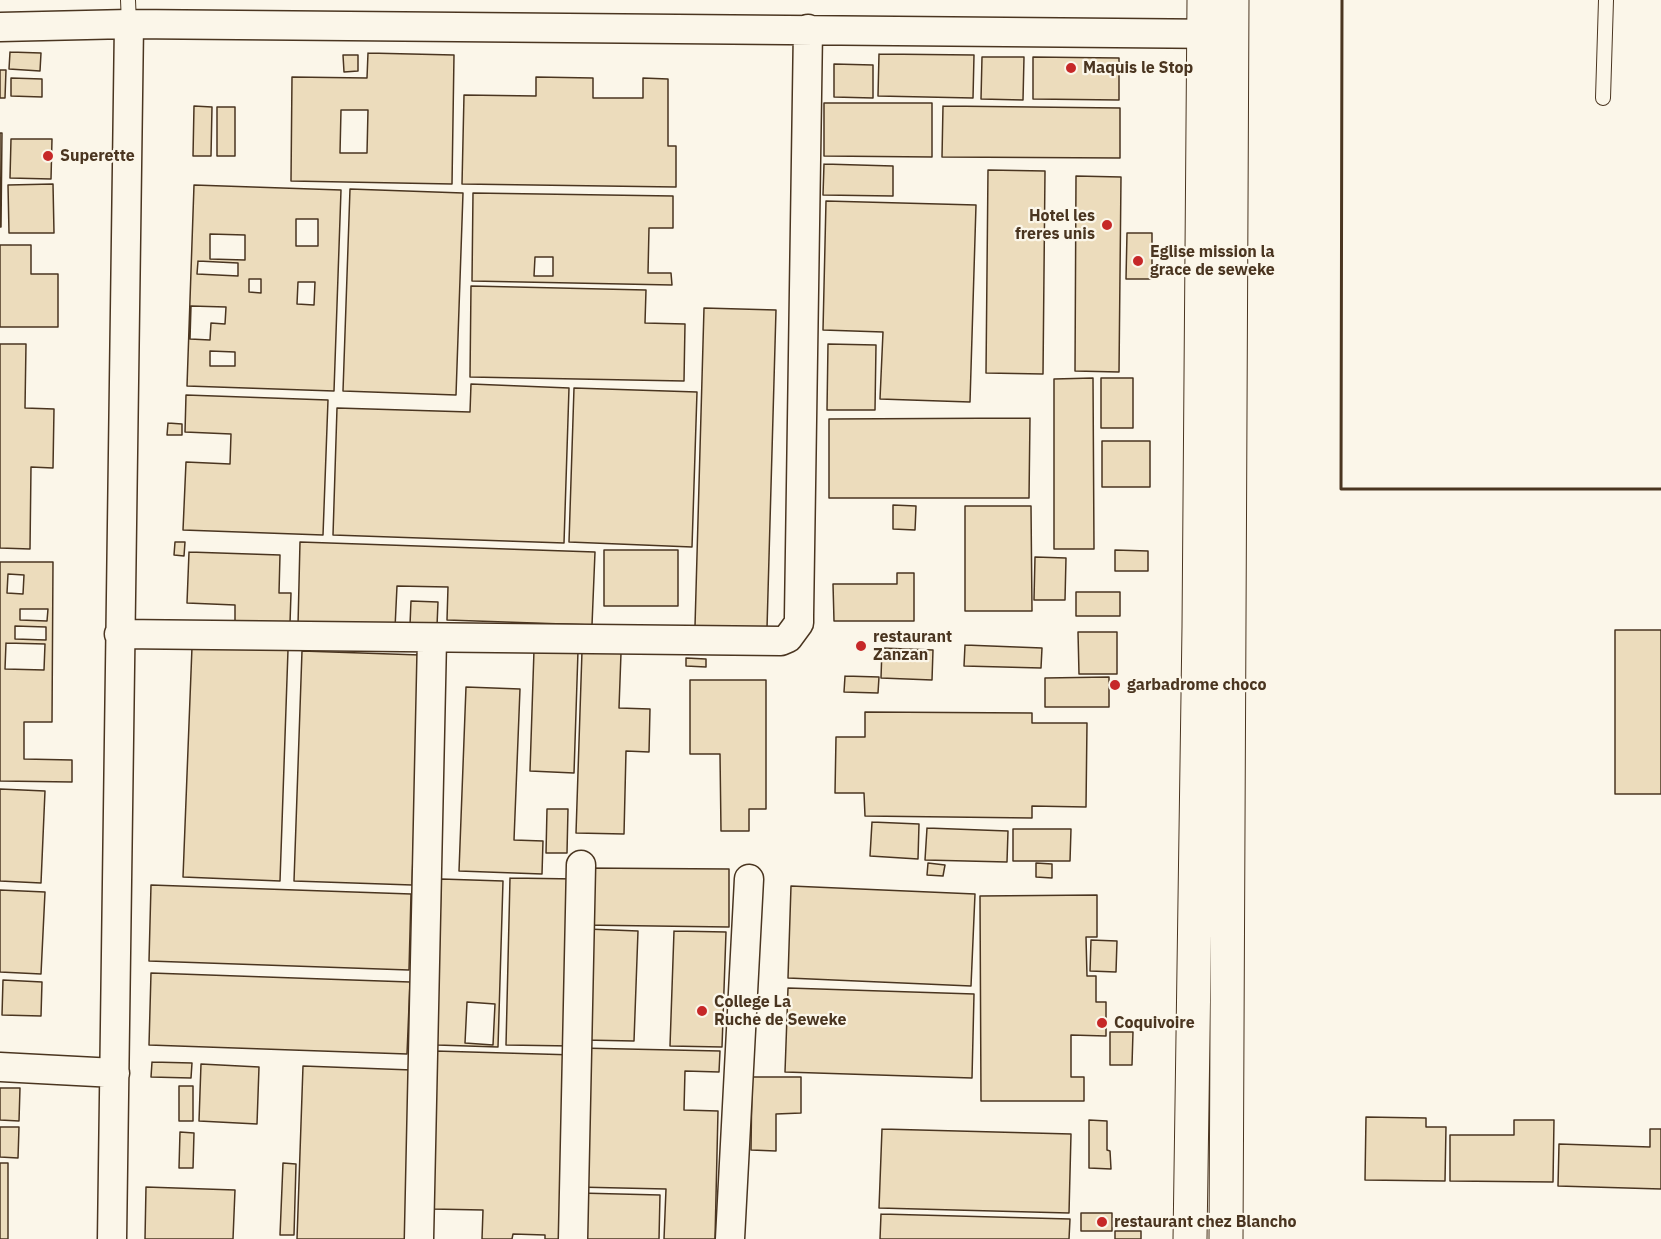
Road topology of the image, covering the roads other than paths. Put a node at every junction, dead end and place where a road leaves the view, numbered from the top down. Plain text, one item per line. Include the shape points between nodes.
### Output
1 (1204, 0) edge
2 (1232, 0) edge
3 (1606, 0) edge
4 (128, 12) edge
5 (0, 27) edge
6 (808, 29) junction
7 (1218, 33) junction
8 (1603, 99) dead end
9 (119, 634) junction
10 (432, 639) junction
11 (581, 865) dead end
12 (749, 879) dead end
13 (0, 1067) edge
14 (115, 1072) junction
15 (112, 1239) edge
16 (419, 1239) edge
17 (573, 1239) edge
18 (730, 1239) edge
19 (1190, 1239) edge
20 (1226, 1239) edge

1 - 7 main road
2 - 7 main road
3 - 8 lane
4 - 5 street
4 - 6 street
4 - 9 street
6 - 7 street
6 - 10 street via 799,616 794,632 781,641
7 - 19 main road via 1200,604
7 - 20 main road
9 - 10 street
9 - 14 street
10 - 16 street
11 - 17 street
12 - 18 street
13 - 14 street
14 - 15 street

